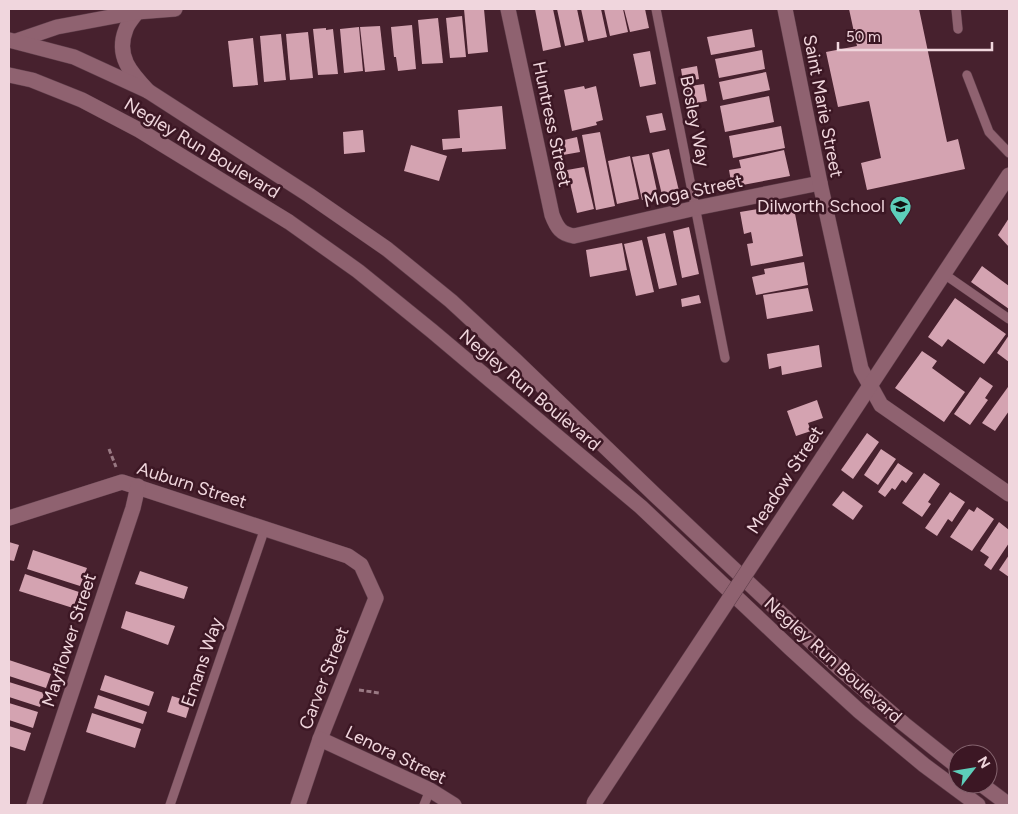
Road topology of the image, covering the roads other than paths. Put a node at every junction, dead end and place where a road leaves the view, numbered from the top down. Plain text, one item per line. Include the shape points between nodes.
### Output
1 (174, 9) edge
2 (508, 9) edge
3 (656, 9) edge
4 (785, 9) edge
5 (956, 9) edge
6 (137, 12) junction
7 (958, 29) dead end
8 (13, 40) edge
9 (9, 76) edge
10 (967, 76) dead end
11 (148, 91) junction
12 (1009, 153) edge
13 (1009, 175) edge
14 (820, 183) junction
15 (696, 208) junction
16 (574, 236) joint
17 (944, 274) junction
18 (1009, 319) edge
19 (725, 358) dead end
20 (870, 386) junction
21 (138, 486) junction
22 (1009, 494) edge
23 (9, 518) edge
24 (265, 528) junction
25 (361, 565) joint
26 (320, 739) junction
27 (948, 759) edge
28 (430, 790) junction
29 (994, 794) edge
30 (593, 804) edge
31 (34, 805) edge
32 (170, 805) edge
33 (298, 805) edge
34 (424, 805) edge
35 (454, 805) edge
36 (978, 805) edge
37 (1009, 805) edge

1 - 6 street
2 - 16 street, Huntress Street via 552,216 560,231
3 - 15 lane, Bosley Way
4 - 14 street, Saint Marie Street
5 - 7 lane
6 - 8 street via 57,27
6 - 11 street via 126,30 122,52 130,73
8 - 11 street, Negley Run Boulevard via 74,56
9 - 36 street, Negley Run Boulevard via 32,80 82,100 139,130 289,222 358,271 641,507 859,711
10 - 12 lane via 989,132
11 - 27 street, Negley Run Boulevard via 387,249 451,301 838,667
13 - 17 street, Meadow Street
14 - 15 street, Moga Street
14 - 20 street, Saint Marie Street via 861,369
15 - 16 street, Moga Street
15 - 19 lane, Bosley Way
17 - 18 lane
17 - 20 street, Meadow Street
20 - 22 street, Saint Marie Street via 881,404
20 - 30 street, Meadow Street, bridge
21 - 23 street, Auburn Street via 122,482
21 - 24 street, Auburn Street
21 - 31 street, Mayflower Street
24 - 25 street, Auburn Street via 348,556
24 - 32 lane, Emans Way
25 - 26 street, Carver Street via 376,598
26 - 28 street, Lenora Street
26 - 33 street, Carver Street
28 - 34 lane
28 - 35 street, Lenora Street
29 - 37 street

